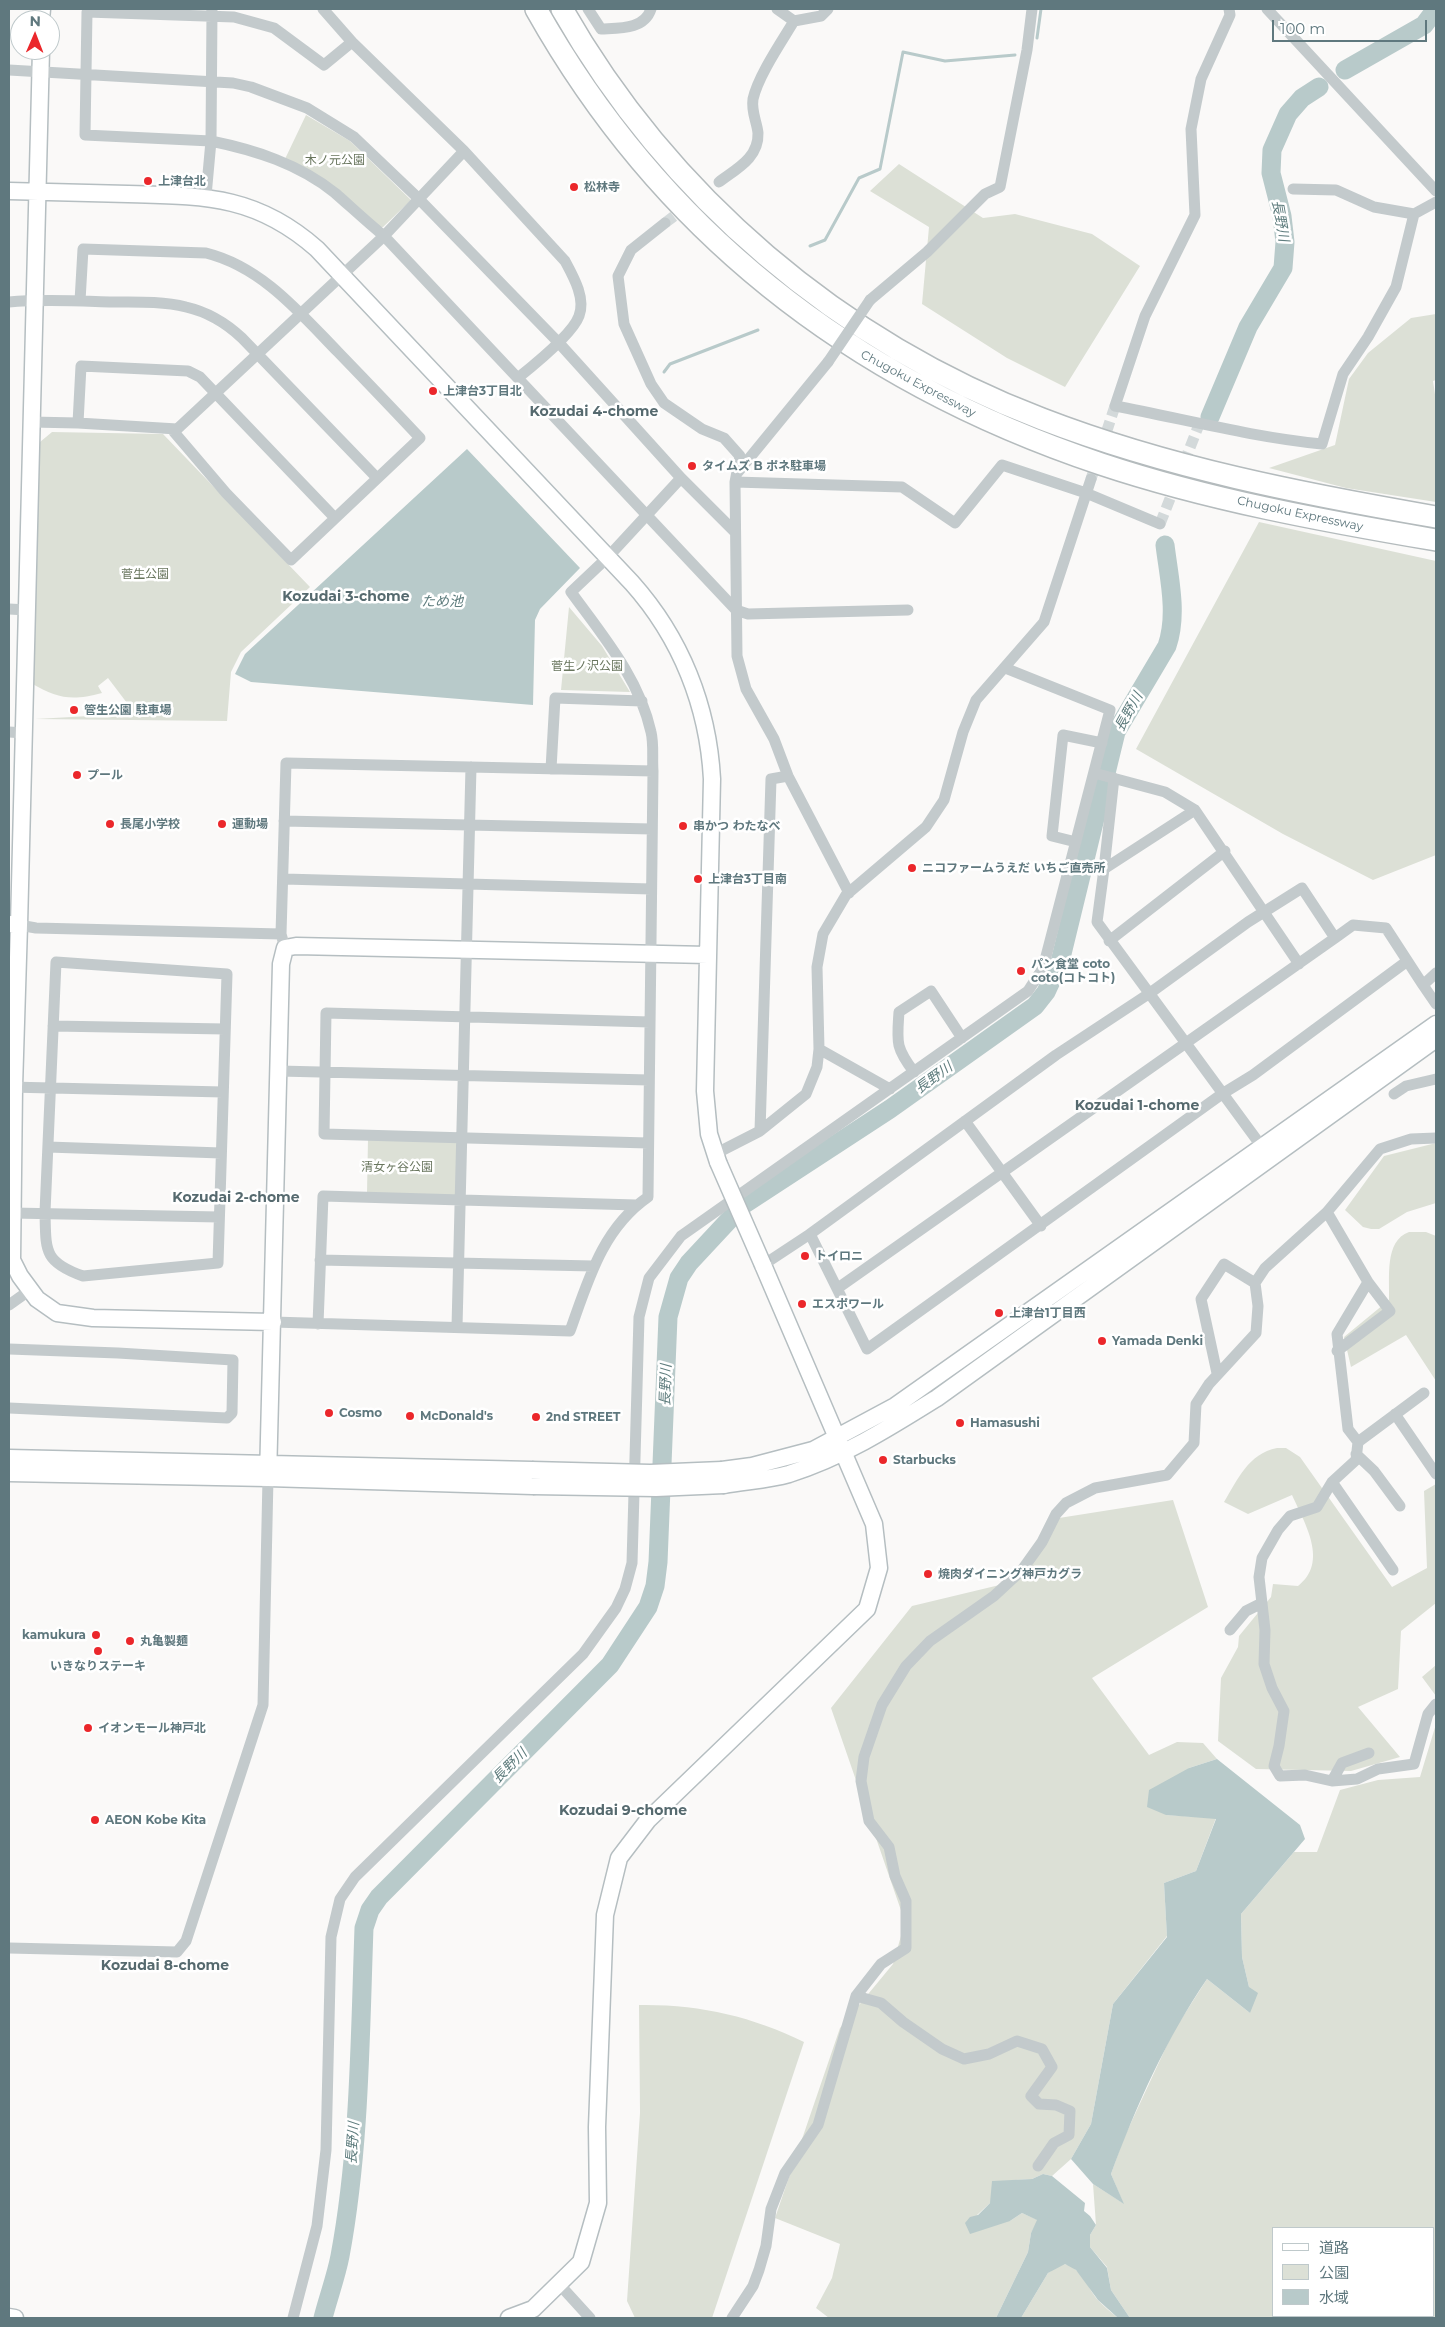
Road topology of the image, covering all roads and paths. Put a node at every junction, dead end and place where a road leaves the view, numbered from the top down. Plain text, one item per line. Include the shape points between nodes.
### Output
1 (323, 9) edge
2 (536, 9) edge
3 (562, 9) edge
4 (588, 9) edge
5 (651, 9) edge
6 (777, 9) edge
7 (828, 9) edge
8 (1032, 9) edge
9 (1229, 9) edge
10 (1267, 9) edge
11 (212, 13) edge
12 (794, 21) junction
13 (352, 42) junction
14 (40, 60) edge
15 (9, 70) edge
16 (40, 70) junction
17 (86, 73) junction
18 (212, 81) junction
19 (212, 141) junction
20 (464, 151) junction
21 (719, 182) dead end
22 (1293, 189) dead end
23 (9, 191) edge
24 (1436, 191) edge
25 (38, 192) junction
26 (206, 196) junction
27 (418, 198) junction
28 (1436, 202) edge
29 (1414, 214) junction
30 (665, 224) tunnel mouth
31 (384, 236) junction
32 (340, 275) junction
33 (34, 300) junction
34 (80, 301) junction
35 (9, 302) edge
36 (300, 313) junction
37 (559, 342) junction
38 (257, 354) junction
39 (519, 377) junction
40 (215, 394) junction
41 (31, 422) junction
42 (78, 423) junction
43 (177, 429) junction
44 (377, 478) junction
45 (681, 478) junction
46 (735, 478) junction
47 (1090, 479) tunnel mouth
48 (1086, 493) junction
49 (647, 516) junction
50 (334, 517) junction
51 (1436, 517) edge
52 (1160, 524) dead end
53 (736, 532) junction
54 (1436, 540) edge
55 (608, 557) junction
56 (9, 609) edge
57 (27, 610) junction
58 (736, 610) junction
59 (908, 610) dead end
60 (1005, 668) junction
61 (642, 701) junction
62 (16, 733) edge
63 (1102, 743) junction
64 (471, 767) junction
65 (551, 769) junction
66 (653, 771) junction
67 (1094, 773) junction
68 (788, 776) junction
69 (1114, 778) junction
70 (1195, 810) junction
71 (284, 821) junction
72 (469, 826) junction
73 (652, 829) junction
74 (1076, 842) junction
75 (1225, 851) junction
76 (1104, 869) junction
77 (284, 879) junction
78 (468, 883) junction
79 (651, 889) junction
80 (848, 893) junction
81 (1265, 912) junction
82 (14, 925) edge
83 (1335, 938) junction
84 (283, 941) junction
85 (1109, 941) junction
86 (466, 950) junction
87 (651, 954) junction
88 (708, 955) junction
89 (1406, 962) junction
90 (1299, 964) junction
91 (1436, 973) edge
92 (1424, 987) junction
93 (1150, 993) junction
94 (1436, 1004) edge
95 (465, 1017) junction
96 (650, 1022) junction
97 (1436, 1024) edge
98 (53, 1026) junction
99 (225, 1029) junction
100 (962, 1038) junction
101 (1436, 1039) edge
102 (1186, 1044) junction
103 (819, 1050) junction
104 (278, 1071) junction
105 (325, 1072) junction
106 (914, 1072) junction
107 (464, 1076) junction
108 (1436, 1079) edge
109 (649, 1080) junction
110 (11, 1087) edge
111 (51, 1087) junction
112 (890, 1089) junction
113 (223, 1092) junction
114 (1222, 1094) junction
115 (1394, 1094) dead end
116 (964, 1121) junction
117 (760, 1131) junction
118 (462, 1138) junction
119 (1436, 1138) edge
120 (648, 1143) junction
121 (48, 1147) junction
122 (1262, 1147) junction
123 (221, 1153) junction
124 (716, 1158) junction
125 (1001, 1174) junction
126 (460, 1200) junction
127 (636, 1205) junction
128 (45, 1212) junction
129 (1327, 1212) junction
130 (12, 1213) junction
131 (219, 1217) junction
132 (1041, 1226) junction
133 (810, 1234) junction
134 (320, 1260) junction
135 (459, 1263) junction
136 (763, 1265) junction
137 (593, 1266) junction
138 (1368, 1282) junction
139 (1255, 1283) junction
140 (838, 1288) junction
141 (30, 1290) junction
142 (9, 1305) edge
143 (273, 1322) junction
144 (318, 1324) junction
145 (457, 1327) junction
146 (9, 1349) edge
147 (1337, 1351) junction
148 (1217, 1373) junction
149 (1424, 1393) dead end
150 (9, 1408) edge
151 (1395, 1414) junction
152 (838, 1436) junction
153 (1358, 1442) junction
154 (845, 1452) junction
155 (1356, 1454) junction
156 (9, 1458) edge
157 (269, 1470) junction
158 (9, 1473) edge
159 (1436, 1474) edge
160 (723, 1478) junction
161 (1332, 1482) junction
162 (1400, 1506) dead end
163 (1394, 1570) dead end
164 (1262, 1603) junction
165 (1230, 1630) dead end
166 (1436, 1704) edge
167 (1369, 1753) dead end
168 (1332, 1781) junction
169 (9, 1948) edge
170 (856, 1996) junction
171 (1038, 2166) dead end
172 (559, 2284) junction
173 (9, 2317) edge
174 (15, 2318) edge
175 (293, 2318) edge
176 (508, 2318) edge
177 (590, 2318) edge
178 (732, 2318) edge

1 - 13 street
2 - 54 highway, Chugoku Expressway via 597,106 676,202 768,287 868,358 979,416 1036,441 1102,464 1228,499
3 - 51 highway, Chugoku Expressway via 615,93 695,189 739,233 783,270 884,341 987,396 1108,442 1232,477
4 - 5 street via 601,29 632,27 648,17
6 - 12 street
7 - 12 street via 821,16
8 - 46 street, bridge via 1000,188 985,194 927,252 870,300 828,362
9 - 29 street via 1230,16 1201,79 1191,129 1195,215 1144,316 1115,406 1271,439 1322,444 1343,374 1396,287
10 - 24 street
11 - 13 street via 274,28 324,65
11 - 17 street via 87,12
11 - 18 street
12 - 21 street via 771,60 754,99 753,116 758,134 756,149 750,159
13 - 20 street
14 - 16 street
15 - 16 street
16 - 17 street
16 - 25 street
17 - 18 street
17 - 19 street via 85,135
18 - 19 street
18 - 27 street via 251,87 307,108 354,137
19 - 26 street
19 - 31 street via 284,162 334,192
20 - 27 street
20 - 37 street via 564,261 574,278 580,296 579,316
22 - 29 street via 1336,190 1374,207
23 - 25 street
25 - 26 street
25 - 33 street
26 - 32 street via 250,207 279,221 308,242
27 - 31 street
27 - 37 street
28 - 29 street
30 - 46 street via 631,250 618,276 624,324 651,384 664,403 702,429 724,438 740,456
31 - 32 street
31 - 39 street
32 - 36 street
32 - 55 street
33 - 34 street
33 - 35 street
33 - 41 street
34 - 36 street via 83,249 206,253 222,257 255,274
34 - 38 street via 185,306 226,324
36 - 38 street
36 - 44 street via 420,438
37 - 39 street
37 - 45 street
38 - 40 street
38 - 44 street
39 - 49 street
40 - 42 street via 200,377 188,370 81,366
40 - 43 street
40 - 50 street
41 - 42 street
41 - 57 street
42 - 43 street
43 - 50 street via 174,432 291,560
44 - 50 street
45 - 49 street
45 - 53 street
46 - 48 street via 902,487 955,523 1002,465
46 - 53 street
47 - 48 street
48 - 52 street
48 - 60 street via 1044,622
49 - 55 street
49 - 58 street
53 - 58 street
55 - 61 street via 571,592 628,672
55 - 88 street via 643,594 668,631 690,674 704,717 710,743 712,779
56 - 57 street
57 - 62 street
58 - 59 street via 748,614
58 - 68 street via 737,656 746,689 774,739
60 - 63 street via 1110,710
60 - 80 street via 976,700 963,732 944,800 926,827
61 - 65 street via 554,698
61 - 66 street via 651,734
62 - 82 street
63 - 67 street
63 - 74 street via 1063,735 1052,836
64 - 65 street
64 - 71 street via 286,763
64 - 72 street
65 - 66 street
66 - 73 street
67 - 69 street
67 - 74 street
68 - 80 street
68 - 117 street via 771,779
69 - 70 street via 1165,792
69 - 76 street
70 - 75 street
70 - 76 street
71 - 72 street
71 - 77 street
72 - 73 street
72 - 78 street
73 - 79 street
74 - 100 street via 1043,968 1028,991
75 - 81 street
75 - 85 street
76 - 85 street via 1097,922
77 - 78 street
77 - 84 street
78 - 79 street
78 - 86 street
79 - 87 street
80 - 103 street via 823,934 817,967
81 - 83 street via 1302,888
81 - 90 street
81 - 93 street
82 - 84 street
82 - 110 street
83 - 89 street via 1353,925 1386,928
83 - 90 street
84 - 86 street via 296,946
84 - 104 street
85 - 93 street
86 - 87 street
86 - 95 street
87 - 88 street
87 - 96 street
88 - 124 street via 705,1108
89 - 92 street
89 - 114 street via 1253,1075
90 - 102 street
91 - 92 street
92 - 94 street
93 - 102 street
93 - 116 street
95 - 96 street
95 - 105 street via 326,1014
95 - 107 street
96 - 109 street
97 - 122 street
98 - 99 street
98 - 99 street via 56,962 227,974
98 - 111 street
99 - 113 street
100 - 106 street
100 - 106 street via 931,991 899,1012 897,1040 900,1053
101 - 154 street via 937,1398
102 - 114 street
102 - 125 street
103 - 112 street
103 - 117 street via 817,1067 806,1094
104 - 105 street
104 - 143 street
105 - 107 street
105 - 118 street via 324,1134
106 - 112 street
107 - 109 street
107 - 118 street
108 - 115 street via 1406,1086
109 - 120 street
110 - 111 street
110 - 130 street
111 - 113 street
111 - 121 street
112 - 175 street via 681,1236 649,1278 639,1317 632,1563 619,1602 583,1654 354,1877 340,1899 331,1936 326,2150 317,2226
113 - 123 street
114 - 122 street
114 - 132 street
116 - 125 street
116 - 133 street
117 - 124 street
118 - 120 street
118 - 126 street
119 - 129 street via 1411,1139 1380,1149
120 - 127 street via 648,1197
121 - 123 street
121 - 128 street
122 - 152 street via 894,1406
123 - 131 street
124 - 136 street, bridge
125 - 132 street
125 - 140 street
126 - 127 street
126 - 134 street via 323,1196
126 - 135 street
127 - 137 street
128 - 130 street
128 - 131 street
128 - 131 street via 46,1249 62,1269 83,1276 218,1263
129 - 138 street
129 - 139 street via 1265,1268
130 - 141 street via 12,1260
132 - 140 street via 867,1350
133 - 136 street
133 - 140 street
134 - 135 street
134 - 144 street
135 - 137 street
135 - 145 street
136 - 152 street
137 - 145 street via 570,1331
138 - 147 street via 1337,1334
138 - 147 street via 1390,1311
139 - 148 street via 1258,1306 1256,1333
139 - 148 street via 1224,1264 1202,1299
141 - 142 street
141 - 143 street via 37,1300 57,1313 93,1318
143 - 144 street
143 - 157 street
144 - 145 street
146 - 150 street via 233,1360 233,1378 232,1413 227,1418
147 - 153 street via 1348,1429
148 - 170 street via 1196,1404 1194,1443 1167,1475 1095,1488 1066,1503 1022,1570 994,1596 930,1641 898,1676 882,1704 864,1757 861,1781 869,1821 889,1847 895,1876 906,1901 906,1948 881,1964
149 - 151 street
151 - 153 street
151 - 159 street
152 - 154 street
152 - 160 street via 813,1450
153 - 155 street
154 - 160 street via 786,1474
154 - 172 street via 874,1524 880,1568 867,1609 648,1820 619,1858 605,1915 597,2127 598,2203 581,2262
155 - 161 street via 1356,1460
155 - 162 street via 1374,1471
156 - 157 street
157 - 158 street
157 - 160 street, bridge via 532,1470
157 - 160 street, bridge via 533,1486 656,1488
157 - 169 street via 262,1705 186,1941 177,1952
161 - 163 street
161 - 164 street via 1316,1507 1290,1516 1278,1530 1262,1558 1259,1577
164 - 165 street via 1246,1611
164 - 168 street via 1264,1664 1284,1711 1274,1766 1280,1776
166 - 168 street via 1428,1714 1414,1764 1378,1769 1357,1779
167 - 168 street via 1342,1763
170 - 171 street via 881,2003 942,2049 964,2058 989,2054 1017,2041 1042,2049 1052,2067 1031,2096 1039,2104 1056,2105 1070,2111 1069,2135 1054,2143
170 - 178 street via 818,2125 786,2173 771,2209 759,2270 753,2286
172 - 176 street via 533,2309
172 - 177 street
173 - 174 street

